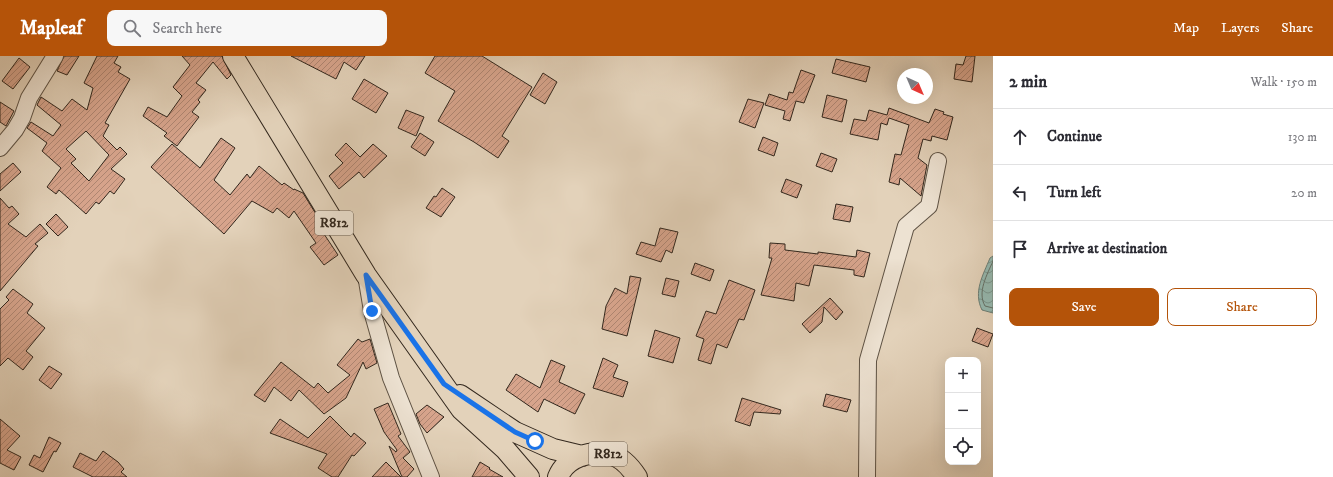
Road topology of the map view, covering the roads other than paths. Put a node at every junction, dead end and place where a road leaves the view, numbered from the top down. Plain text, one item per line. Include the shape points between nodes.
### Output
1 (55, 56) edge
2 (233, 56) edge
3 (0, 148) edge
4 (938, 161) dead end
5 (366, 275) junction
6 (444, 384) junction
7 (582, 456) junction
8 (431, 477) edge
9 (529, 477) edge
10 (558, 477) edge
11 (637, 477) edge
12 (867, 477) edge

1 - 3 street via 29,98 15,130
2 - 5 main road, R812
4 - 12 street via 929,206 906,226 868,360
5 - 6 main road, R812
5 - 8 street via 372,311 391,378
6 - 7 main road, R812 via 515,432 553,449
6 - 9 main road, R812 via 461,409 505,450
7 - 10 main road, R812 via 572,461
7 - 11 main road, R812 via 593,452 612,455 629,465

